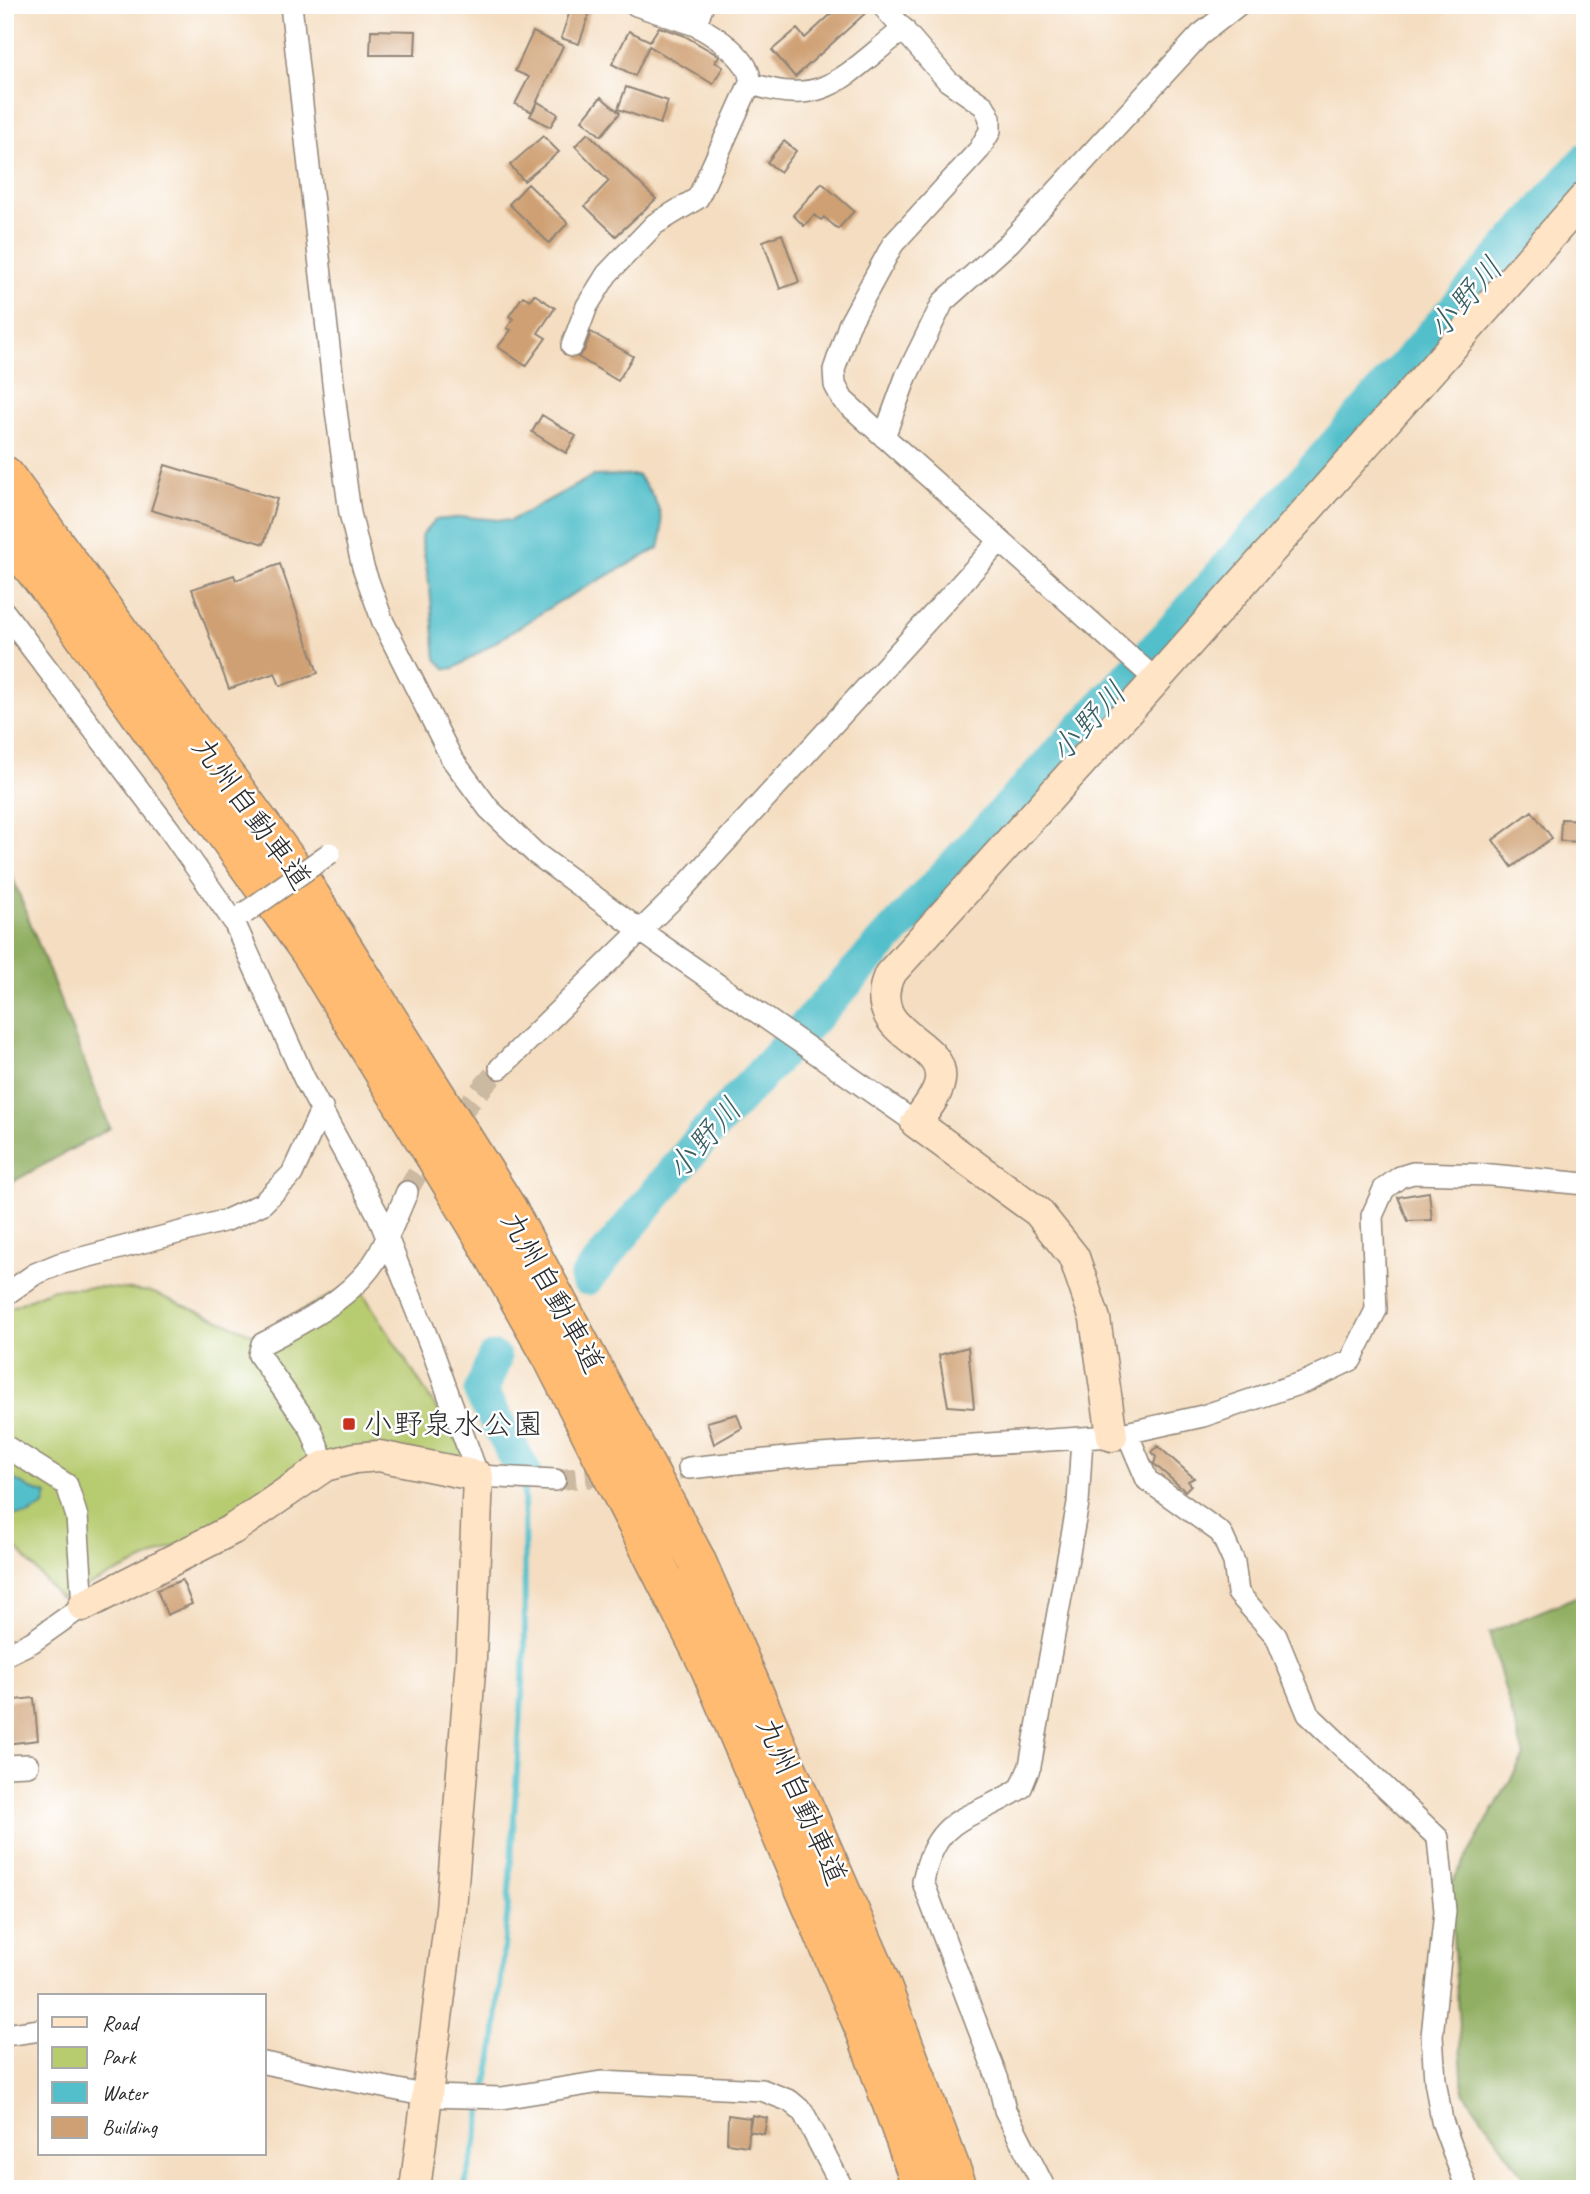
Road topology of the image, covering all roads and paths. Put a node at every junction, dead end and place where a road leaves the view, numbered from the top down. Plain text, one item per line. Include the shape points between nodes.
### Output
1 (291, 5) edge
2 (636, 5) edge
3 (704, 5) edge
4 (882, 5) edge
5 (1238, 5) edge
6 (695, 25) junction
7 (904, 29) junction
8 (750, 83) junction
9 (1585, 197) edge
10 (572, 345) dead end
11 (884, 437) junction
12 (5, 475) edge
13 (5, 533) edge
14 (999, 542) junction
15 (5, 613) edge
16 (1152, 676) junction
17 (330, 853) dead end
18 (239, 917) junction
19 (641, 931) junction
20 (500, 1068) tunnel mouth
21 (322, 1108) junction
22 (916, 1123) junction
23 (1585, 1184) edge
24 (407, 1192) tunnel mouth
25 (387, 1236) junction
26 (5, 1295) edge
27 (1119, 1435) junction
28 (1082, 1439) junction
29 (5, 1446) edge
30 (325, 1466) junction
31 (690, 1468) tunnel mouth
32 (489, 1477) junction
33 (555, 1480) tunnel mouth
34 (83, 1606) junction
35 (5, 1655) edge
36 (28, 1765) dead end
37 (5, 1766) edge
38 (38, 2030) edge
39 (5, 2035) edge
40 (266, 2063) edge
41 (442, 2096) junction
42 (415, 2189) edge
43 (843, 2189) edge
44 (922, 2189) edge
45 (959, 2189) edge
46 (1045, 2189) edge
47 (1466, 2189) edge

1 - 19 street via 350,513 383,622 452,759 489,809 536,853
2 - 6 street
3 - 6 street
4 - 7 street
5 - 11 street via 1200,35 1010,242 943,302 906,377
6 - 8 street via 746,65
7 - 8 street via 819,91 788,94
7 - 11 street via 948,81 984,106 990,131 979,150 893,244 838,350 834,370 839,393
8 - 10 street via 698,198 656,224 607,274 587,306
9 - 16 street
11 - 14 street
12 - 45 highway, 九州自動車道 via 296,872 508,1209 696,1559 876,1970
13 - 44 highway, 九州自動車道 via 61,604 311,954 552,1358 709,1667 866,2034
14 - 16 street
14 - 19 street
15 - 18 street
16 - 22 street via 889,975 882,992 884,1008 932,1057 939,1071 935,1094
17 - 18 street, bridge
18 - 21 street via 281,1030
19 - 20 street
19 - 22 street
21 - 25 street
21 - 26 street via 292,1174 262,1204 227,1220 59,1264
22 - 27 street via 1038,1212 1074,1257 1095,1319
23 - 27 street via 1491,1175 1413,1173 1400,1177 1384,1189 1371,1216 1376,1310 1351,1360 1307,1381 1203,1416
24 - 25 street
25 - 30 street via 377,1257 329,1306 262,1344 259,1355 311,1429
25 - 32 street
27 - 28 street
27 - 47 street via 1147,1480 1221,1533 1234,1562 1238,1593 1276,1636 1308,1714 1438,1838 1445,1911 1432,2036 1435,2080 1442,2120
28 - 31 street
28 - 46 street via 1078,1503 1030,1766 1021,1788 955,1822 928,1855 923,1882 998,2080 1005,2110
29 - 34 street via 67,1485 76,1517
30 - 32 street via 379,1456
30 - 34 street via 233,1529
32 - 33 street
32 - 41 street via 453,1881
34 - 35 street
36 - 37 street
38 - 39 street
40 - 41 street
41 - 42 street
41 - 43 street via 502,2098 601,2082 762,2090 790,2101 803,2112

